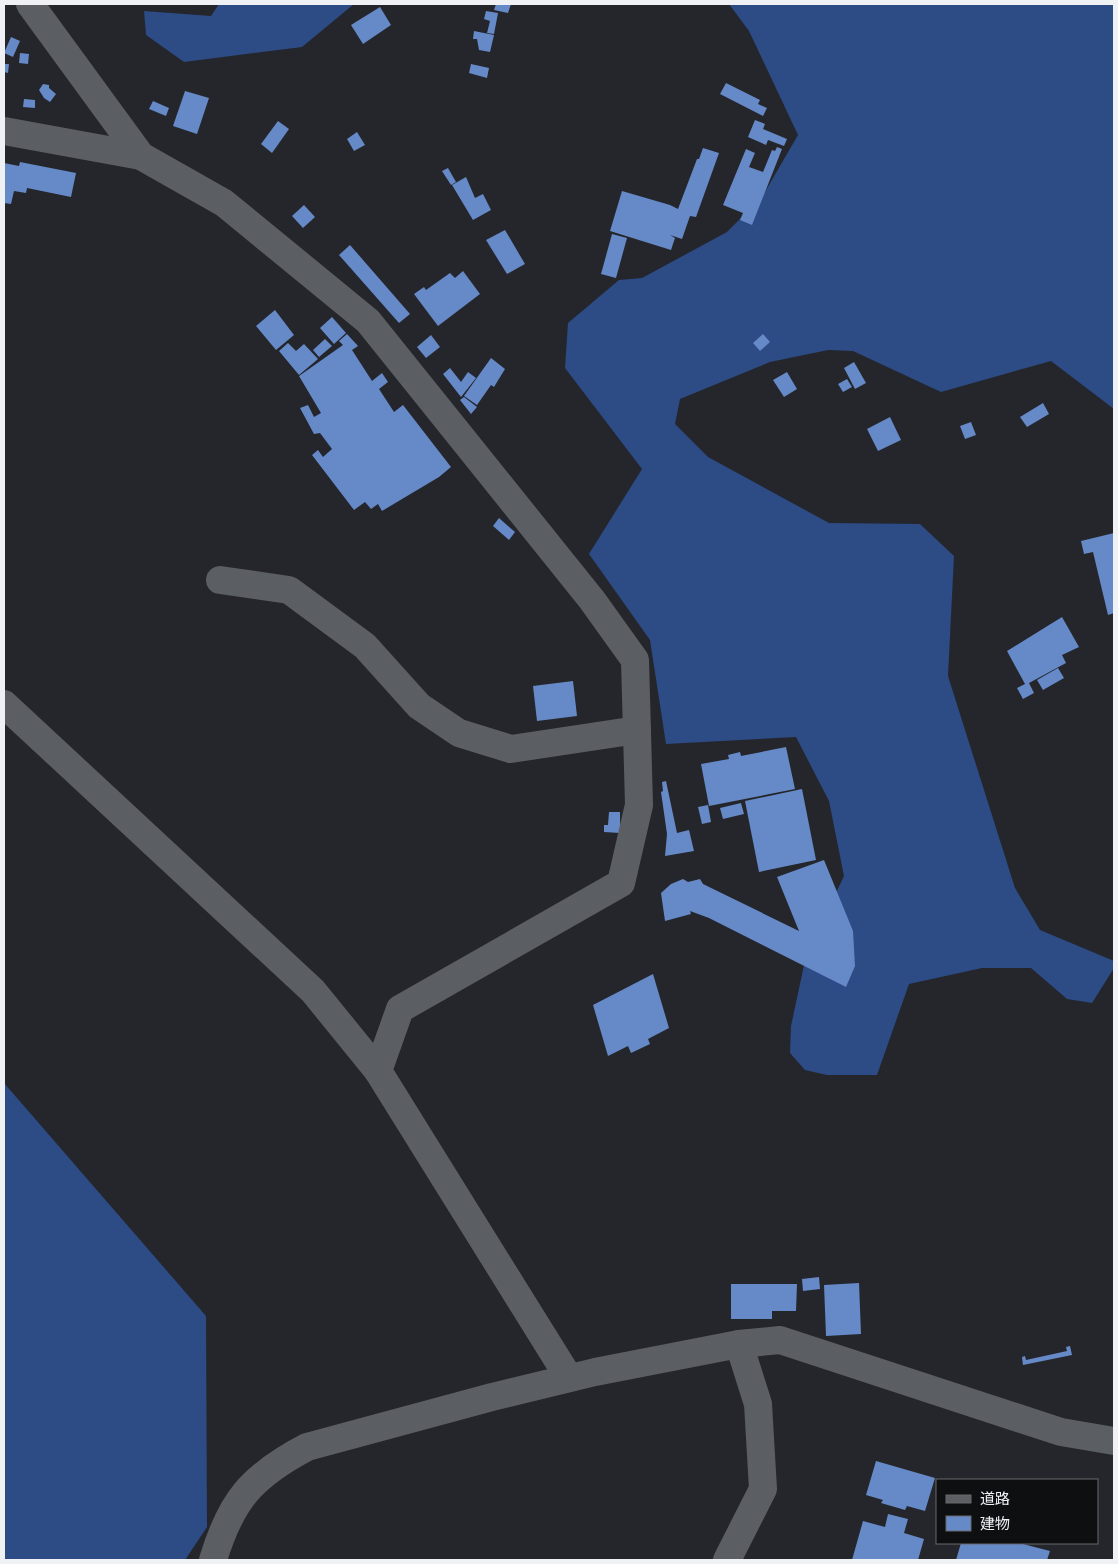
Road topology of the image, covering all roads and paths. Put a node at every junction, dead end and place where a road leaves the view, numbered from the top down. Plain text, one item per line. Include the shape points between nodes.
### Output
1 (30, 4) edge
2 (4, 131) edge
3 (141, 156) junction
4 (220, 580) dead end
5 (4, 704) edge
6 (637, 730) junction
7 (378, 1071) junction
8 (740, 1344) junction
9 (569, 1378) junction
10 (1114, 1441) edge
11 (213, 1560) edge
12 (727, 1560) edge

1 - 3 street
2 - 3 street
3 - 6 street via 224,203 368,321 592,600 635,660
4 - 6 street via 289,590 365,646 420,706 459,733 511,749
5 - 7 street via 313,991
6 - 7 street via 639,805 621,883 400,1009
7 - 9 street
8 - 9 street
8 - 10 street via 780,1340 1060,1432
8 - 12 street via 758,1404 763,1489
9 - 11 street via 307,1447 274,1464 246,1490 231,1512

